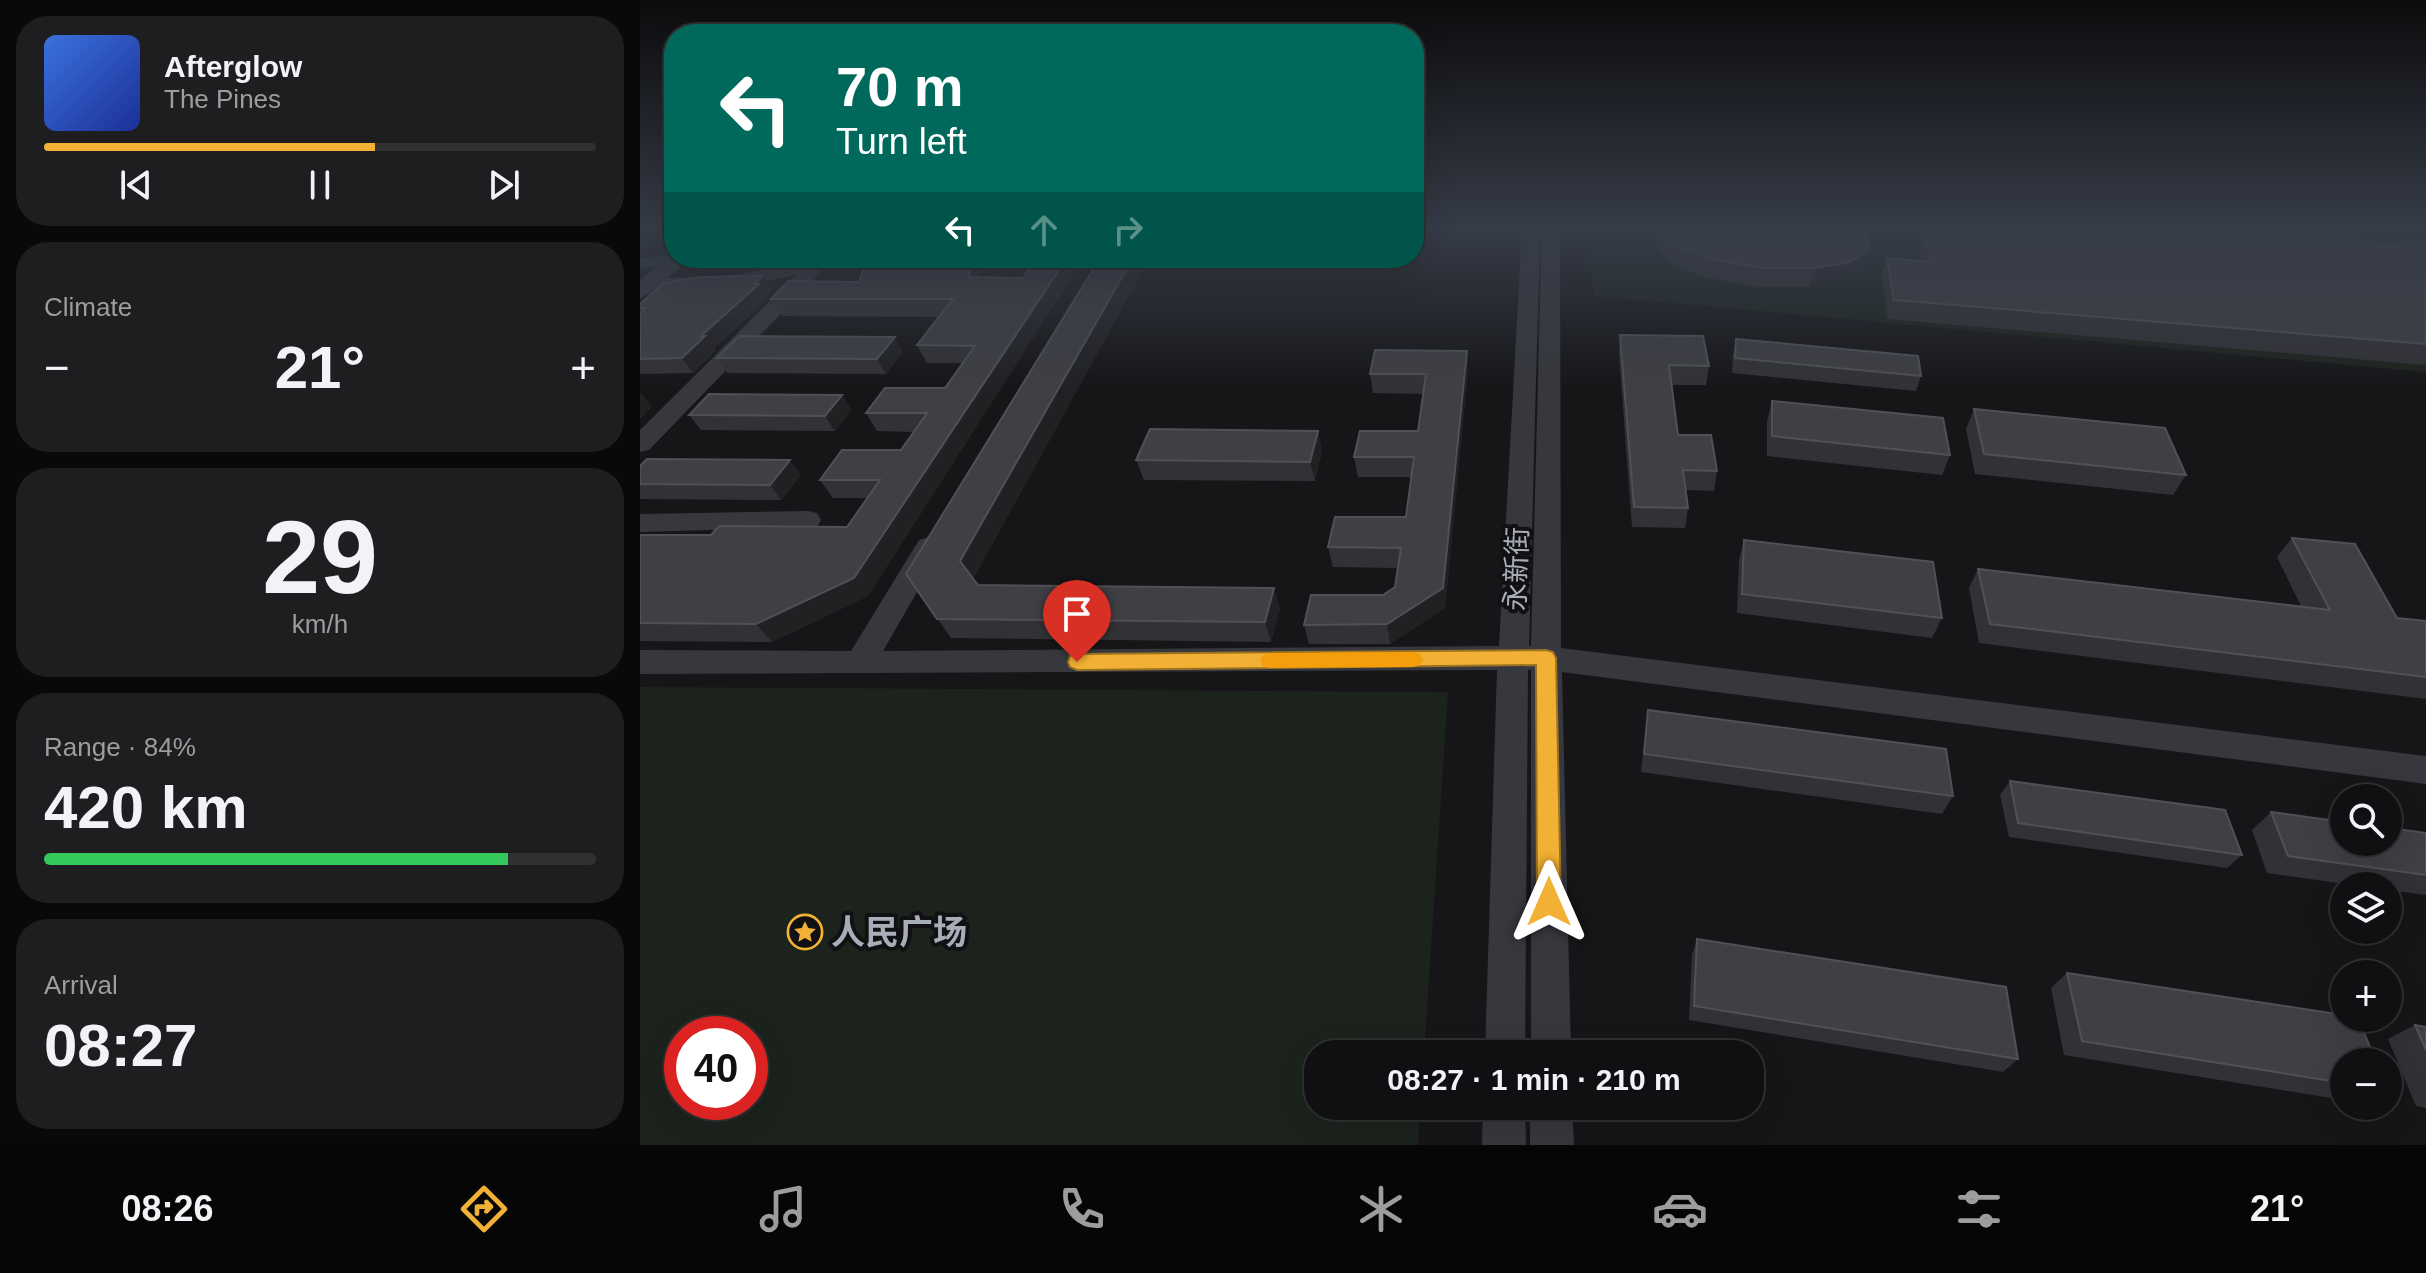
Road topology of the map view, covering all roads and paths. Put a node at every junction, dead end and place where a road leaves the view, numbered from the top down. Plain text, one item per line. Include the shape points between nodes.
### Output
1 (654, 282) edge
2 (800, 282) edge
3 (1529, 282) edge
4 (1550, 282) edge
5 (640, 314) edge
6 (640, 444) edge
7 (808, 520) dead end
8 (640, 523) edge
9 (940, 528) edge
10 (1546, 658) junction
11 (1513, 659) junction
12 (640, 662) edge
13 (860, 663) junction
14 (2426, 770) edge
15 (1505, 1040) edge
16 (1551, 1040) edge
17 (1504, 1120) edge
18 (1551, 1120) edge
19 (1504, 1145) edge
20 (1552, 1145) edge

1 - 5 street
2 - 6 street
3 - 11 street, 永新街
4 - 10 street, 永新街
7 - 8 street
9 - 13 street
10 - 11 street
10 - 14 street
10 - 16 street, 永新街
11 - 13 street
11 - 15 street, 永新街
12 - 13 street
17 - 19 street
18 - 20 street

